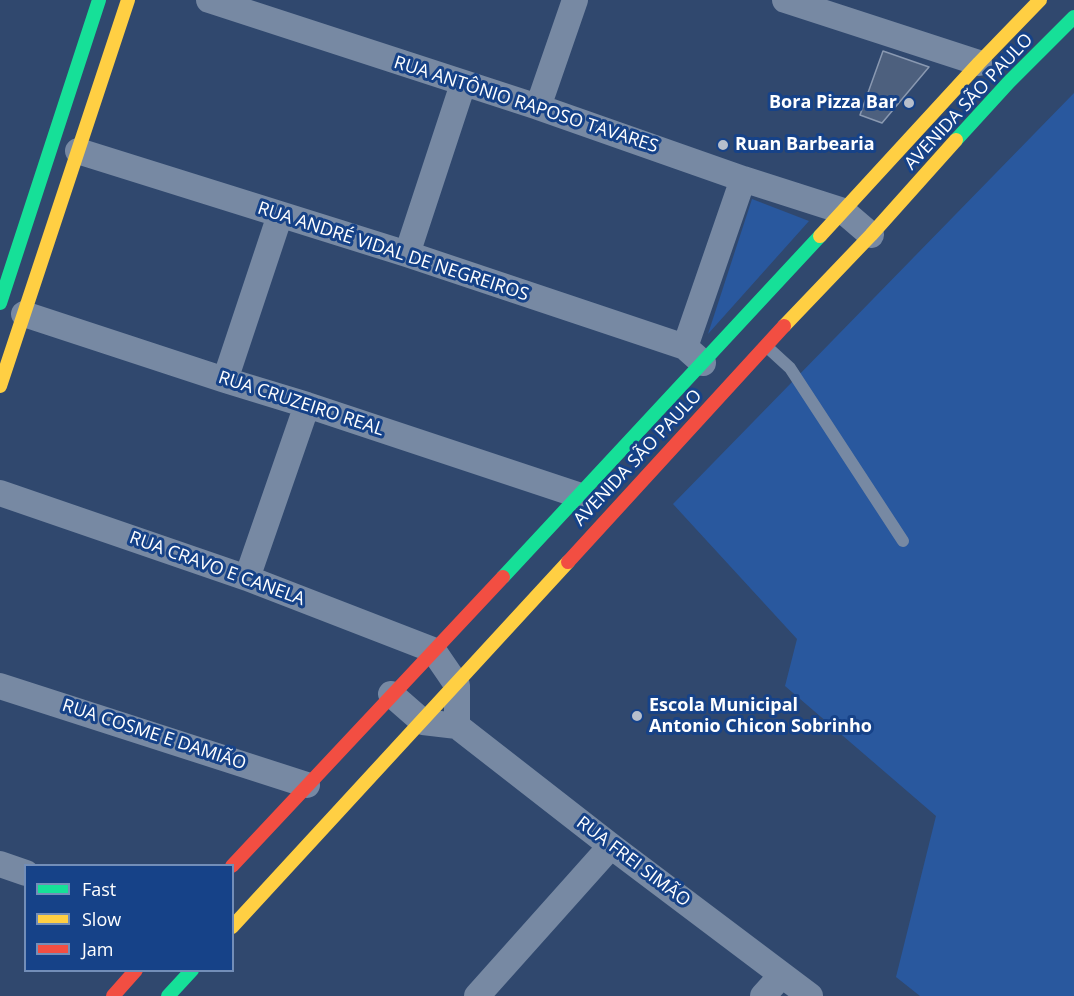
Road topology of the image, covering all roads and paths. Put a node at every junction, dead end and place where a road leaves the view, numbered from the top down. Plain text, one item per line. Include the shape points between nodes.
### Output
1 (99, 0) edge
2 (128, 0) edge
3 (209, 0) edge
4 (574, 0) edge
5 (786, 0) edge
6 (1040, 0) edge
7 (1073, 20) edge
8 (979, 63) junction
9 (463, 84) junction
10 (538, 107) junction
11 (78, 151) junction
12 (743, 179) junction
13 (843, 211) junction
14 (280, 215) junction
15 (871, 235) junction
16 (407, 254) junction
17 (0, 303) edge
18 (24, 314) junction
19 (765, 346) junction
20 (694, 355) junction
21 (225, 380) junction
22 (0, 386) edge
23 (307, 405) junction
24 (0, 494) edge
25 (578, 495) junction
26 (903, 540) dead end
27 (248, 578) junction
28 (433, 650) junction
29 (457, 685) junction
30 (0, 686) edge
31 (391, 694) junction
32 (423, 722) junction
33 (457, 726) junction
34 (308, 785) junction
35 (610, 846) junction
36 (0, 864) edge
37 (234, 864) edge
38 (24, 872) edge
39 (234, 925) edge
40 (134, 972) edge
41 (190, 972) edge
42 (781, 976) junction
43 (113, 996) edge
44 (168, 996) edge
45 (477, 996) edge
46 (763, 996) edge
47 (810, 996) edge

1 - 17 street
2 - 11 street
3 - 9 street, RUA ANTÔNIO RAPOSO TAVARES
4 - 10 street
5 - 8 street
6 - 8 street, AVENIDA SÃO PAULO
7 - 15 street, AVENIDA SÃO PAULO via 1010,82
8 - 13 street, AVENIDA SÃO PAULO
9 - 10 street, RUA ANTÔNIO RAPOSO TAVARES
9 - 16 street
10 - 12 street, RUA ANTÔNIO RAPOSO TAVARES
11 - 14 street, RUA ANDRÉ VIDAL DE NEGREIROS
11 - 18 street
12 - 13 street, RUA ANTÔNIO RAPOSO TAVARES
12 - 20 street
13 - 15 street
13 - 20 street, AVENIDA SÃO PAULO
14 - 16 street, RUA ANDRÉ VIDAL DE NEGREIROS
14 - 21 street
15 - 19 street, AVENIDA SÃO PAULO
16 - 20 street, RUA ANDRÉ VIDAL DE NEGREIROS
18 - 21 street, RUA CRUZEIRO REAL
18 - 22 street
19 - 26 lane via 790,368
19 - 29 street, AVENIDA SÃO PAULO
20 - 25 street, AVENIDA SÃO PAULO
21 - 23 street, RUA CRUZEIRO REAL
23 - 25 street, RUA CRUZEIRO REAL
23 - 27 street
24 - 27 street, RUA CRAVO E CANELA
25 - 28 street, AVENIDA SÃO PAULO
27 - 28 street, RUA CRAVO E CANELA
28 - 29 street
28 - 31 street, AVENIDA SÃO PAULO
29 - 32 street, AVENIDA SÃO PAULO
29 - 33 street
30 - 34 street, RUA COSME E DAMIÃO
31 - 32 street
31 - 34 street, AVENIDA SÃO PAULO
32 - 33 street
32 - 39 street, AVENIDA SÃO PAULO
33 - 35 street, RUA FREI SIMÃO
34 - 37 street, AVENIDA SÃO PAULO
35 - 42 street, RUA FREI SIMÃO
35 - 45 street
36 - 38 street
40 - 43 street
41 - 44 street
42 - 46 street
42 - 47 street, RUA FREI SIMÃO

